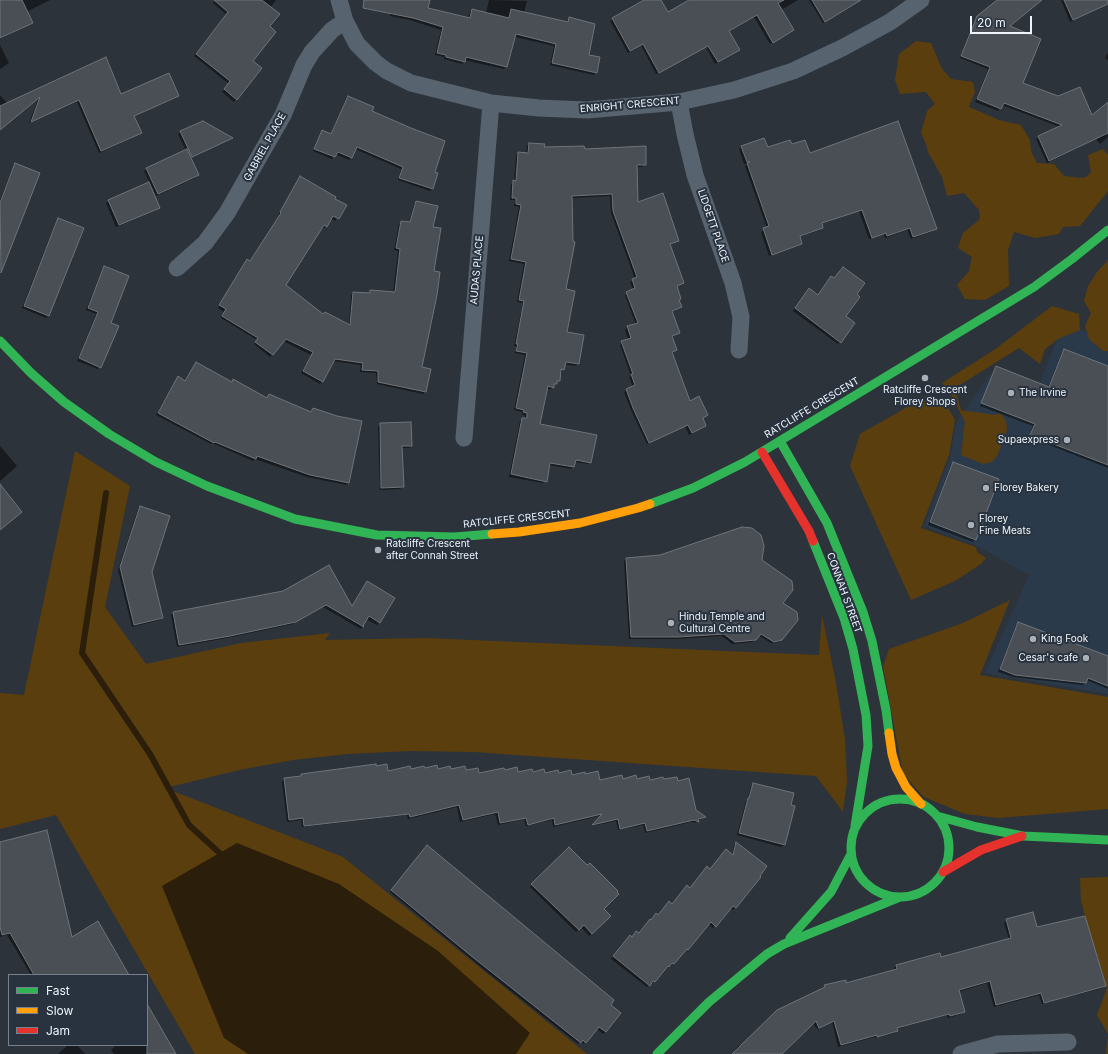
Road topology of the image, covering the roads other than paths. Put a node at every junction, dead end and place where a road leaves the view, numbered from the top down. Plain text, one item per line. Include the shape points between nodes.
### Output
1 (339, 0) edge
2 (921, 0) edge
3 (345, 21) junction
4 (491, 102) junction
5 (679, 102) junction
6 (1108, 230) edge
7 (177, 268) dead end
8 (0, 341) edge
9 (739, 350) dead end
10 (464, 438) dead end
11 (780, 441) junction
12 (762, 452) junction
13 (921, 804) junction
14 (937, 816) junction
15 (855, 826) junction
16 (1023, 836) junction
17 (1108, 840) edge
18 (851, 854) junction
19 (943, 872) junction
20 (900, 897) junction
21 (784, 944) junction
22 (1068, 1042) dead end
23 (657, 1054) edge
24 (961, 1054) edge

1 - 3 street, ENRIGHT CRESCENT
2 - 5 street, ENRIGHT CRESCENT via 890,22 793,71 734,90
3 - 4 street, ENRIGHT CRESCENT via 357,44 387,71 411,82
3 - 7 street, GABRIEL PLACE via 332,30 304,65 283,115 227,213 205,243
4 - 5 street, ENRIGHT CRESCENT via 587,110
4 - 10 street, AUDAS PLACE
5 - 9 street, LIDGETT PLACE via 695,175 734,283 741,317
6 - 11 street, RATCLIFFE CRESCENT via 1034,287
8 - 12 street, RATCLIFFE CRESCENT via 64,402 109,434 156,462 208,486 295,519 377,535 454,537 520,532 580,523 638,508 693,488
11 - 12 street, RATCLIFFE CRESCENT
11 - 13 street, CONNAH STREET via 827,523 863,612 872,641 896,768 906,787
12 - 15 street, CONNAH STREET via 809,531 844,618 853,649 866,715 868,746
13 - 14 street
13 - 15 street via 902,799 883,802 867,812
14 - 16 street
14 - 19 street via 947,834 949,853
15 - 18 street via 850,844
16 - 17 street
16 - 19 street via 981,850
18 - 20 street via 852,863 861,879 875,891
18 - 21 street via 831,892
19 - 20 street via 930,887 912,896
20 - 21 street
21 - 23 street via 767,954 709,1002
22 - 24 street via 998,1044

